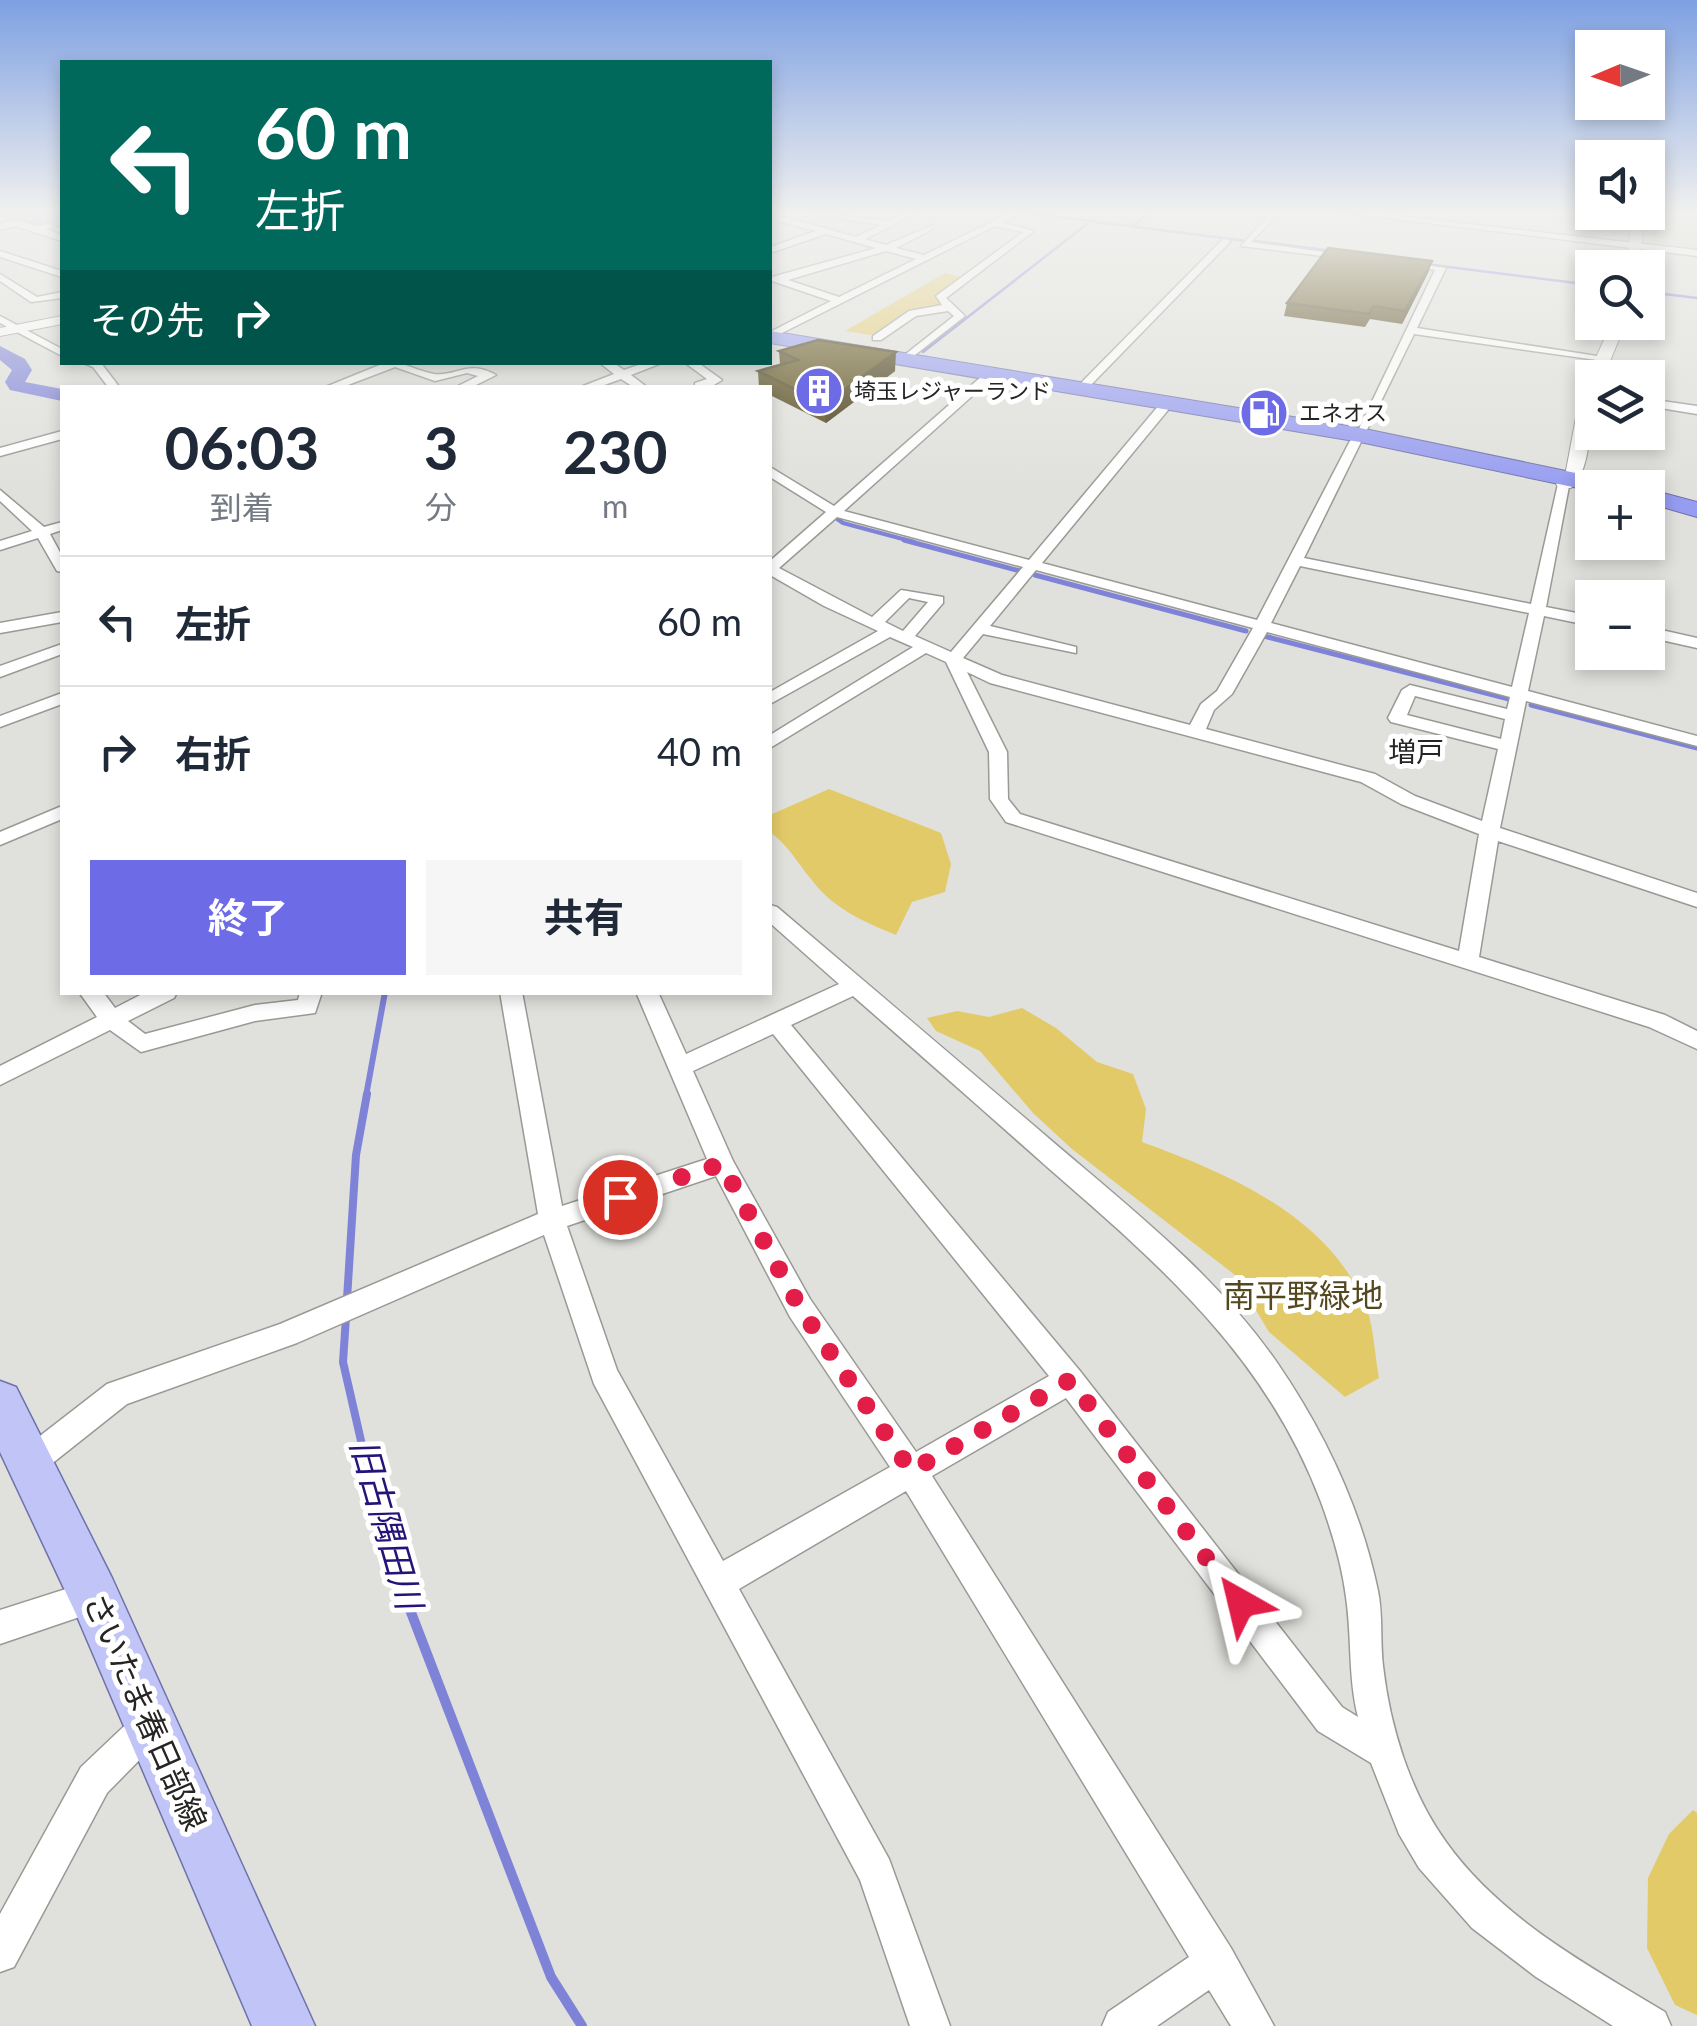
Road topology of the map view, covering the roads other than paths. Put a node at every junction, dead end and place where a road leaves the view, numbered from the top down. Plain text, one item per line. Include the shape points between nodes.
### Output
1 (829, 306) edge
2 (948, 306) edge
3 (1163, 306) edge
4 (1423, 306) edge
5 (946, 308) dead end
6 (0, 320) edge
7 (60, 320) edge
8 (18, 328) junction
9 (1411, 330) junction
10 (0, 332) edge
11 (772, 338) edge
12 (877, 338) dead end
13 (772, 339) edge
14 (772, 339) edge
15 (1612, 340) edge
16 (915, 350) junction
17 (60, 352) edge
18 (1604, 358) joint
19 (97, 365) edge
20 (388, 365) edge
21 (398, 365) edge
22 (610, 365) edge
23 (648, 365) edge
24 (693, 365) edge
25 (623, 372) junction
26 (986, 378) junction
27 (357, 379) junction
28 (113, 385) edge
29 (338, 385) edge
30 (372, 385) edge
31 (466, 385) edge
32 (590, 385) edge
33 (639, 385) edge
34 (699, 385) edge
35 (1083, 387) junction
36 (1665, 405) edge
37 (1164, 407) junction
38 (1697, 410) edge
39 (60, 436) edge
40 (1358, 438) junction
41 (0, 452) edge
42 (772, 472) edge
43 (1575, 484) edge
44 (1575, 491) edge
45 (0, 494) edge
46 (1665, 501) edge
47 (1665, 510) edge
48 (1697, 510) edge
49 (831, 517) junction
50 (1697, 518) edge
51 (60, 527) edge
52 (42, 533) junction
53 (0, 546) edge
54 (1296, 561) junction
55 (60, 564) edge
56 (1034, 564) junction
57 (772, 567) edge
58 (772, 570) edge
59 (1539, 610) junction
60 (60, 617) edge
61 (1575, 617) edge
62 (0, 628) edge
63 (980, 628) junction
64 (1260, 628) junction
65 (889, 631) junction
66 (1665, 635) edge
67 (1697, 642) edge
68 (925, 647) junction
69 (60, 650) edge
70 (1070, 650) dead end
71 (953, 660) junction
72 (0, 672) edge
73 (1518, 695) junction
74 (776, 696) edge
75 (60, 699) edge
76 (820, 712) junction
77 (1514, 716) junction
78 (0, 722) edge
79 (1197, 730) junction
80 (1697, 741) edge
81 (772, 742) edge
82 (1508, 746) junction
83 (60, 813) edge
84 (1490, 828) junction
85 (0, 839) edge
86 (1697, 900) edge
87 (772, 914) edge
88 (1468, 959) junction
89 (856, 986) junction
90 (92, 995) edge
91 (160, 995) edge
92 (310, 995) edge
93 (512, 995) edge
94 (648, 995) edge
95 (112, 1020) junction
96 (776, 1022) junction
97 (1697, 1041) edge
98 (678, 1068) junction
99 (0, 1076) edge
100 (722, 1164) junction
101 (552, 1220) junction
102 (1070, 1380) junction
103 (0, 1402) edge
104 (29, 1463) junction
105 (911, 1471) junction
106 (718, 1583) junction
107 (94, 1596) junction
108 (0, 1628) edge
109 (150, 1725) junction
110 (1385, 1751) junction
111 (0, 1954) edge
112 (1217, 1962) junction
113 (284, 2026) edge
114 (930, 2026) edge
115 (1122, 2026) edge
116 (1254, 2026) edge
117 (1651, 2026) edge

1 - 11 street
2 - 16 street via 960,316
3 - 35 street
4 - 9 street
5 - 12 street via 913,313
6 - 8 street
7 - 8 street
8 - 10 street
8 - 17 street
9 - 18 street
9 - 40 street
13 - 16 highway
14 - 26 highway
15 - 18 street
16 - 35 highway
19 - 28 street
20 - 27 street
21 - 31 street via 434,378 467,370 490,375
22 - 25 street
23 - 25 street
24 - 34 street via 716,380
25 - 32 street
25 - 33 street
26 - 37 highway
26 - 49 street
27 - 29 street
27 - 30 street
35 - 40 highway
36 - 38 street
37 - 40 highway
37 - 56 street
39 - 41 street
40 - 43 highway
40 - 54 street
42 - 49 street
44 - 59 street
45 - 52 street
46 - 48 highway
47 - 50 highway
49 - 56 street
49 - 57 street
51 - 52 street
52 - 53 street
52 - 55 street
54 - 59 street
54 - 64 street
56 - 63 street
56 - 64 street
58 - 65 street
59 - 61 street
59 - 73 street
60 - 62 street
63 - 70 street
63 - 71 street
64 - 73 street
64 - 79 street
65 - 68 street
65 - 74 street
66 - 67 street
68 - 71 street
68 - 76 street
69 - 72 street
71 - 79 street via 996,679
71 - 88 street via 998,752 999,799 1014,818
73 - 77 street
73 - 80 street
74 - 76 street
75 - 78 street
76 - 81 street
77 - 82 street
77 - 82 street via 1410,690 1397,718
79 - 84 street via 1368,778 1408,800
82 - 84 street
83 - 85 street
84 - 86 street
84 - 88 street
87 - 89 street
88 - 97 street via 1657,1021
89 - 96 street
89 - 110 street via 1174,1261 1245,1340 1336,1496 1362,1594 1366,1671
90 - 95 street
91 - 95 street
92 - 95 street via 307,1008 254,1013 141,1044
93 - 101 street
94 - 98 street
95 - 99 street
96 - 98 street
96 - 102 street
98 - 100 street
100 - 101 street
100 - 105 street via 800,1308
101 - 104 street via 327,1317 117,1394
101 - 106 street via 604,1375
102 - 105 street
102 - 110 street via 1330,1718
103 - 104 main road, さいたま春日部線
104 - 107 main road, さいたま春日部線
105 - 106 street
105 - 112 street
106 - 114 street via 876,1872
107 - 108 street
107 - 109 main road, さいたま春日部線
109 - 111 street via 94,1780
109 - 113 main road, さいたま春日部線
110 - 117 street via 1413,1822 1447,1872 1492,1919 1546,1962
112 - 115 street
112 - 116 street

